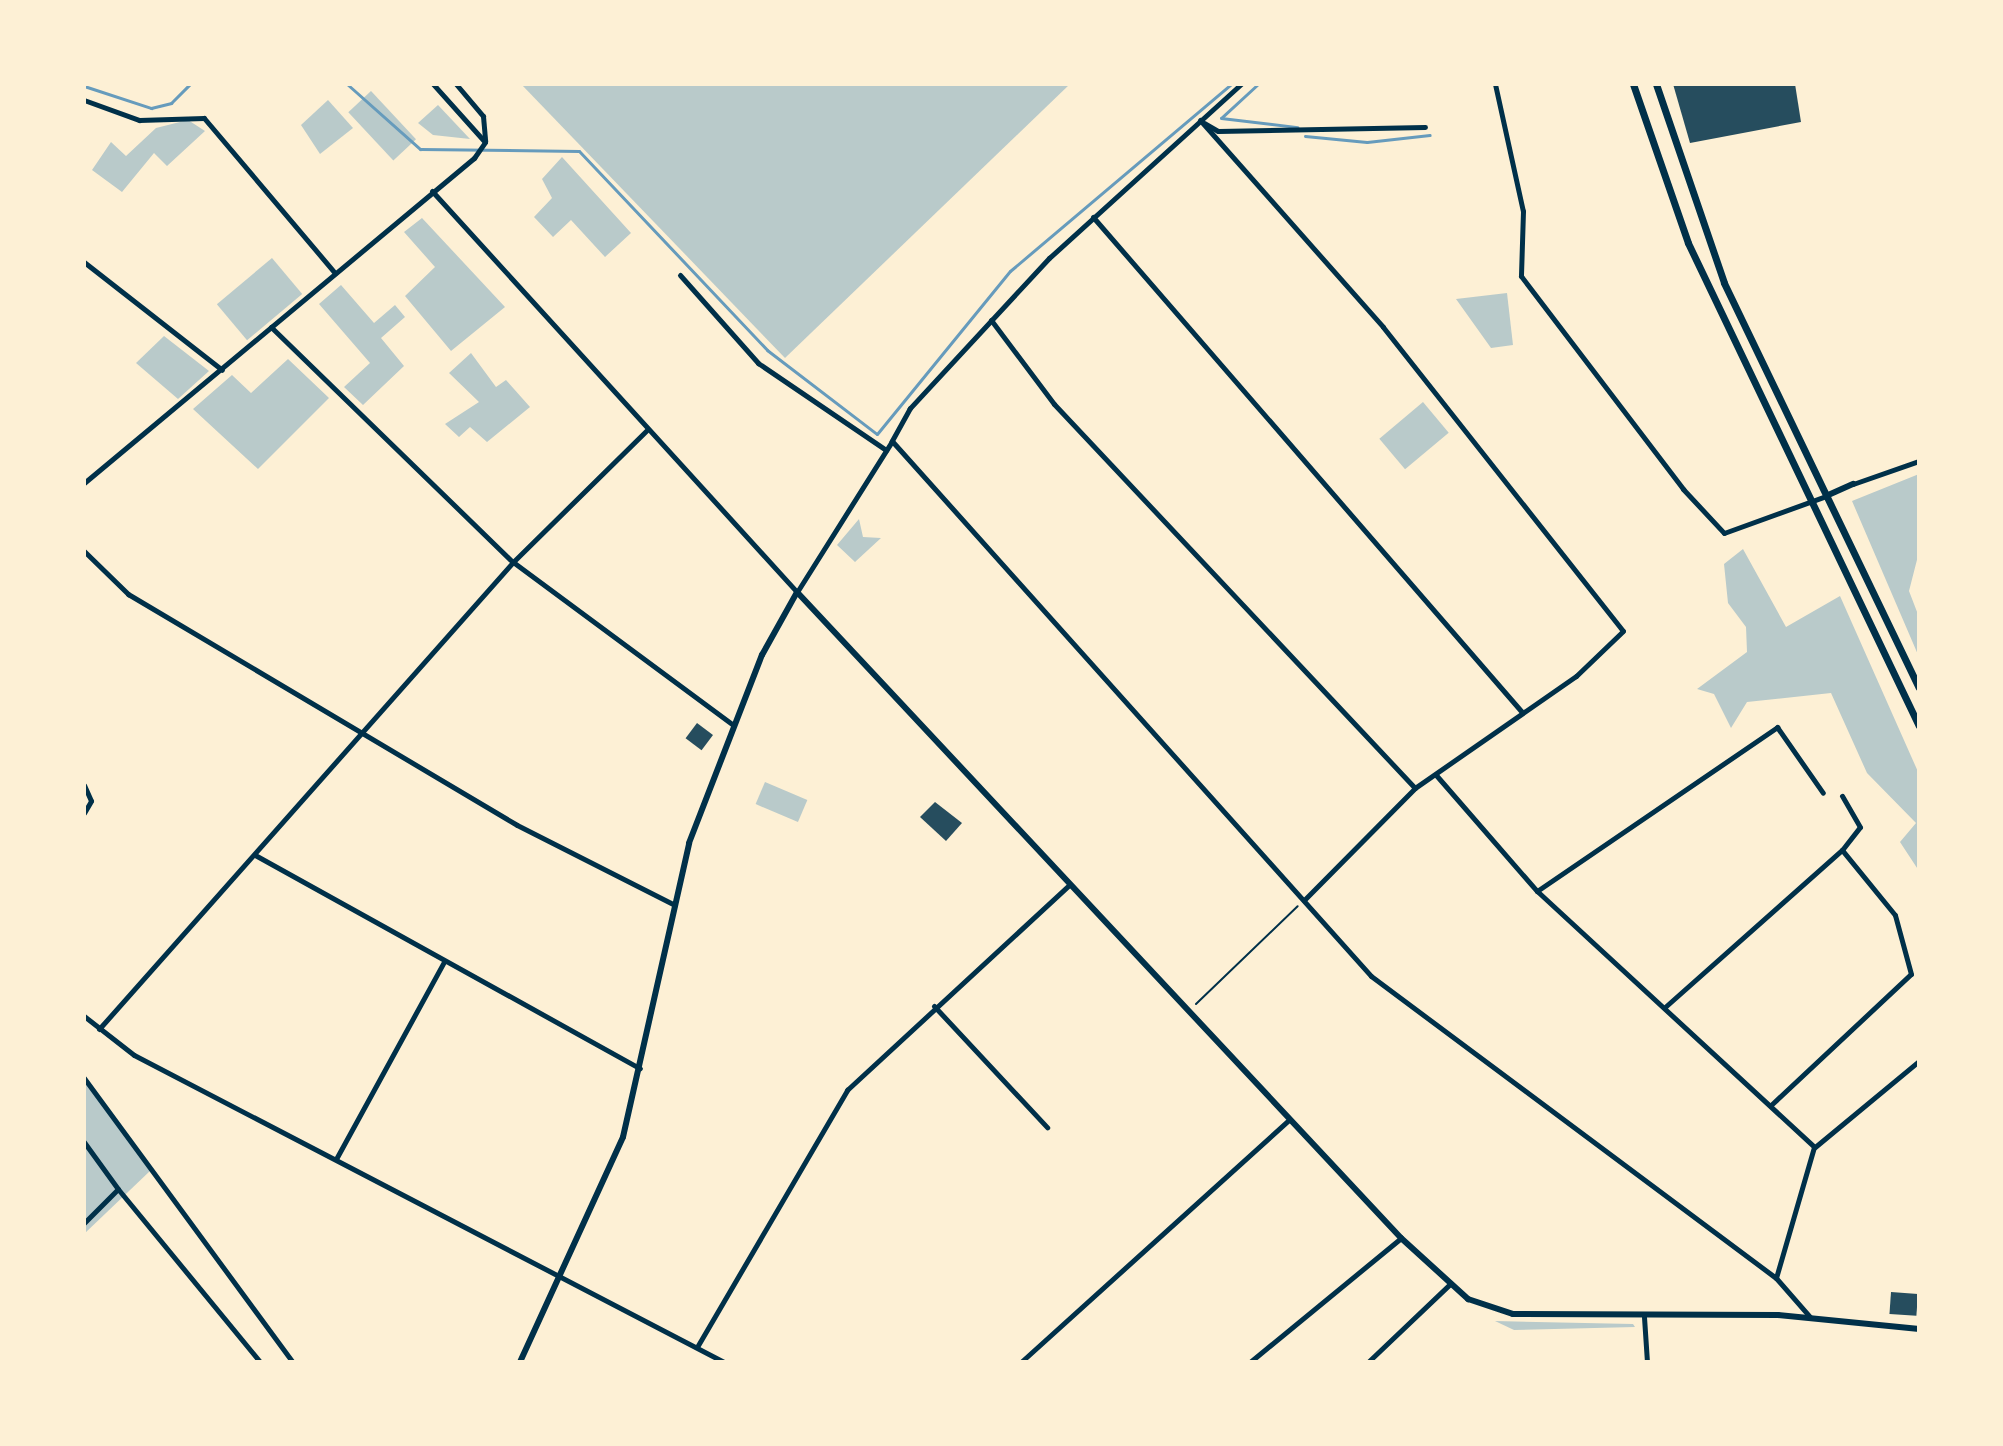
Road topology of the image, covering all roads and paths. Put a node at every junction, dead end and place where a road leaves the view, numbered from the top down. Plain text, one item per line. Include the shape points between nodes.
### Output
1 (433, 84) edge
2 (456, 84) edge
3 (1241, 84) edge
4 (1495, 84) edge
5 (1633, 84) edge
6 (1656, 84) edge
7 (84, 100) edge
8 (1200, 120) junction
9 (1425, 127) dead end
10 (485, 143) junction
11 (432, 191) junction
12 (1093, 217) junction
13 (84, 262) edge
14 (335, 273) junction
15 (680, 275) dead end
16 (991, 320) junction
17 (271, 327) junction
18 (222, 370) junction
19 (646, 431) junction
20 (893, 437) junction
21 (886, 450) junction
22 (1919, 461) edge
23 (84, 483) edge
24 (1853, 484) joint
25 (1826, 496) junction
26 (1809, 501) junction
27 (84, 551) edge
28 (513, 562) junction
29 (797, 592) junction
30 (1919, 688) edge
31 (1521, 711) junction
32 (733, 725) junction
33 (1919, 726) edge
34 (365, 732) junction
35 (1436, 775) junction
36 (84, 785) edge
37 (1415, 788) junction
38 (1823, 793) dead end
39 (1842, 796) dead end
40 (84, 813) edge
41 (1842, 850) junction
42 (255, 855) junction
43 (1069, 885) junction
44 (1537, 891) junction
45 (1304, 900) junction
46 (675, 905) junction
47 (444, 962) junction
48 (934, 1006) junction
49 (1665, 1007) junction
50 (1188, 1012) junction
51 (84, 1016) edge
52 (99, 1029) junction
53 (1919, 1061) edge
54 (641, 1069) junction
55 (84, 1078) edge
56 (1772, 1104) junction
57 (1289, 1120) junction
58 (1047, 1127) dead end
59 (84, 1142) edge
60 (1814, 1147) junction
61 (336, 1159) junction
62 (118, 1189) junction
63 (84, 1223) edge
64 (1401, 1238) junction
65 (1776, 1278) junction
66 (561, 1279) junction
67 (1450, 1284) junction
68 (1644, 1317) junction
69 (1810, 1317) junction
70 (1919, 1329) edge
71 (697, 1347) junction
72 (260, 1362) edge
73 (293, 1362) edge
74 (520, 1362) edge
75 (724, 1362) edge
76 (1021, 1362) edge
77 (1250, 1362) edge
78 (1368, 1362) edge
79 (1647, 1362) edge

1 - 10 street
2 - 10 street via 483,116
3 - 8 street
4 - 26 street via 1523,211 1521,276 1582,358 1724,533
5 - 26 main road via 1688,243
6 - 25 main road via 1694,211
7 - 14 street via 139,120 204,118
8 - 9 street via 1218,131
8 - 12 street
8 - 31 street via 1383,327 1623,631 1576,676
10 - 11 street
11 - 14 street
11 - 19 street via 633,405
12 - 16 street
12 - 31 street
13 - 18 street
14 - 17 street
15 - 21 street via 758,363
16 - 20 street
16 - 37 street via 1054,404
17 - 18 street
17 - 28 street
18 - 23 street
19 - 28 street
19 - 29 street
20 - 21 street
20 - 45 street
21 - 29 street
22 - 24 street
24 - 25 street
25 - 26 street
25 - 30 main road
26 - 33 main road
27 - 34 street via 128,594
28 - 32 street
28 - 34 street
29 - 32 street
29 - 43 street
31 - 35 street
32 - 46 street via 689,843
34 - 42 street
34 - 46 street via 517,825
35 - 37 street
35 - 44 street
36 - 40 street via 91,801
37 - 45 street
38 - 44 street via 1777,727
39 - 41 street via 1860,827
41 - 49 street
41 - 56 street via 1895,915 1911,974
42 - 47 street
42 - 52 street
43 - 48 street
43 - 50 street
44 - 49 street
45 - 50 path
45 - 65 street via 1371,976 1436,1030
46 - 54 street
47 - 54 street
47 - 61 street
48 - 58 street
48 - 71 street via 847,1090
49 - 56 street
50 - 57 street
51 - 52 street
52 - 61 street via 134,1055
53 - 60 street
54 - 66 street via 599,1202
55 - 73 street
56 - 60 street
57 - 64 street
57 - 76 street
59 - 62 street
60 - 65 street
61 - 66 street
62 - 63 street
62 - 72 street
64 - 67 street
64 - 77 street
65 - 69 street
66 - 71 street
66 - 74 street
67 - 68 street via 1487,1310
67 - 78 street
68 - 69 street
68 - 79 street
69 - 70 street
71 - 75 street

